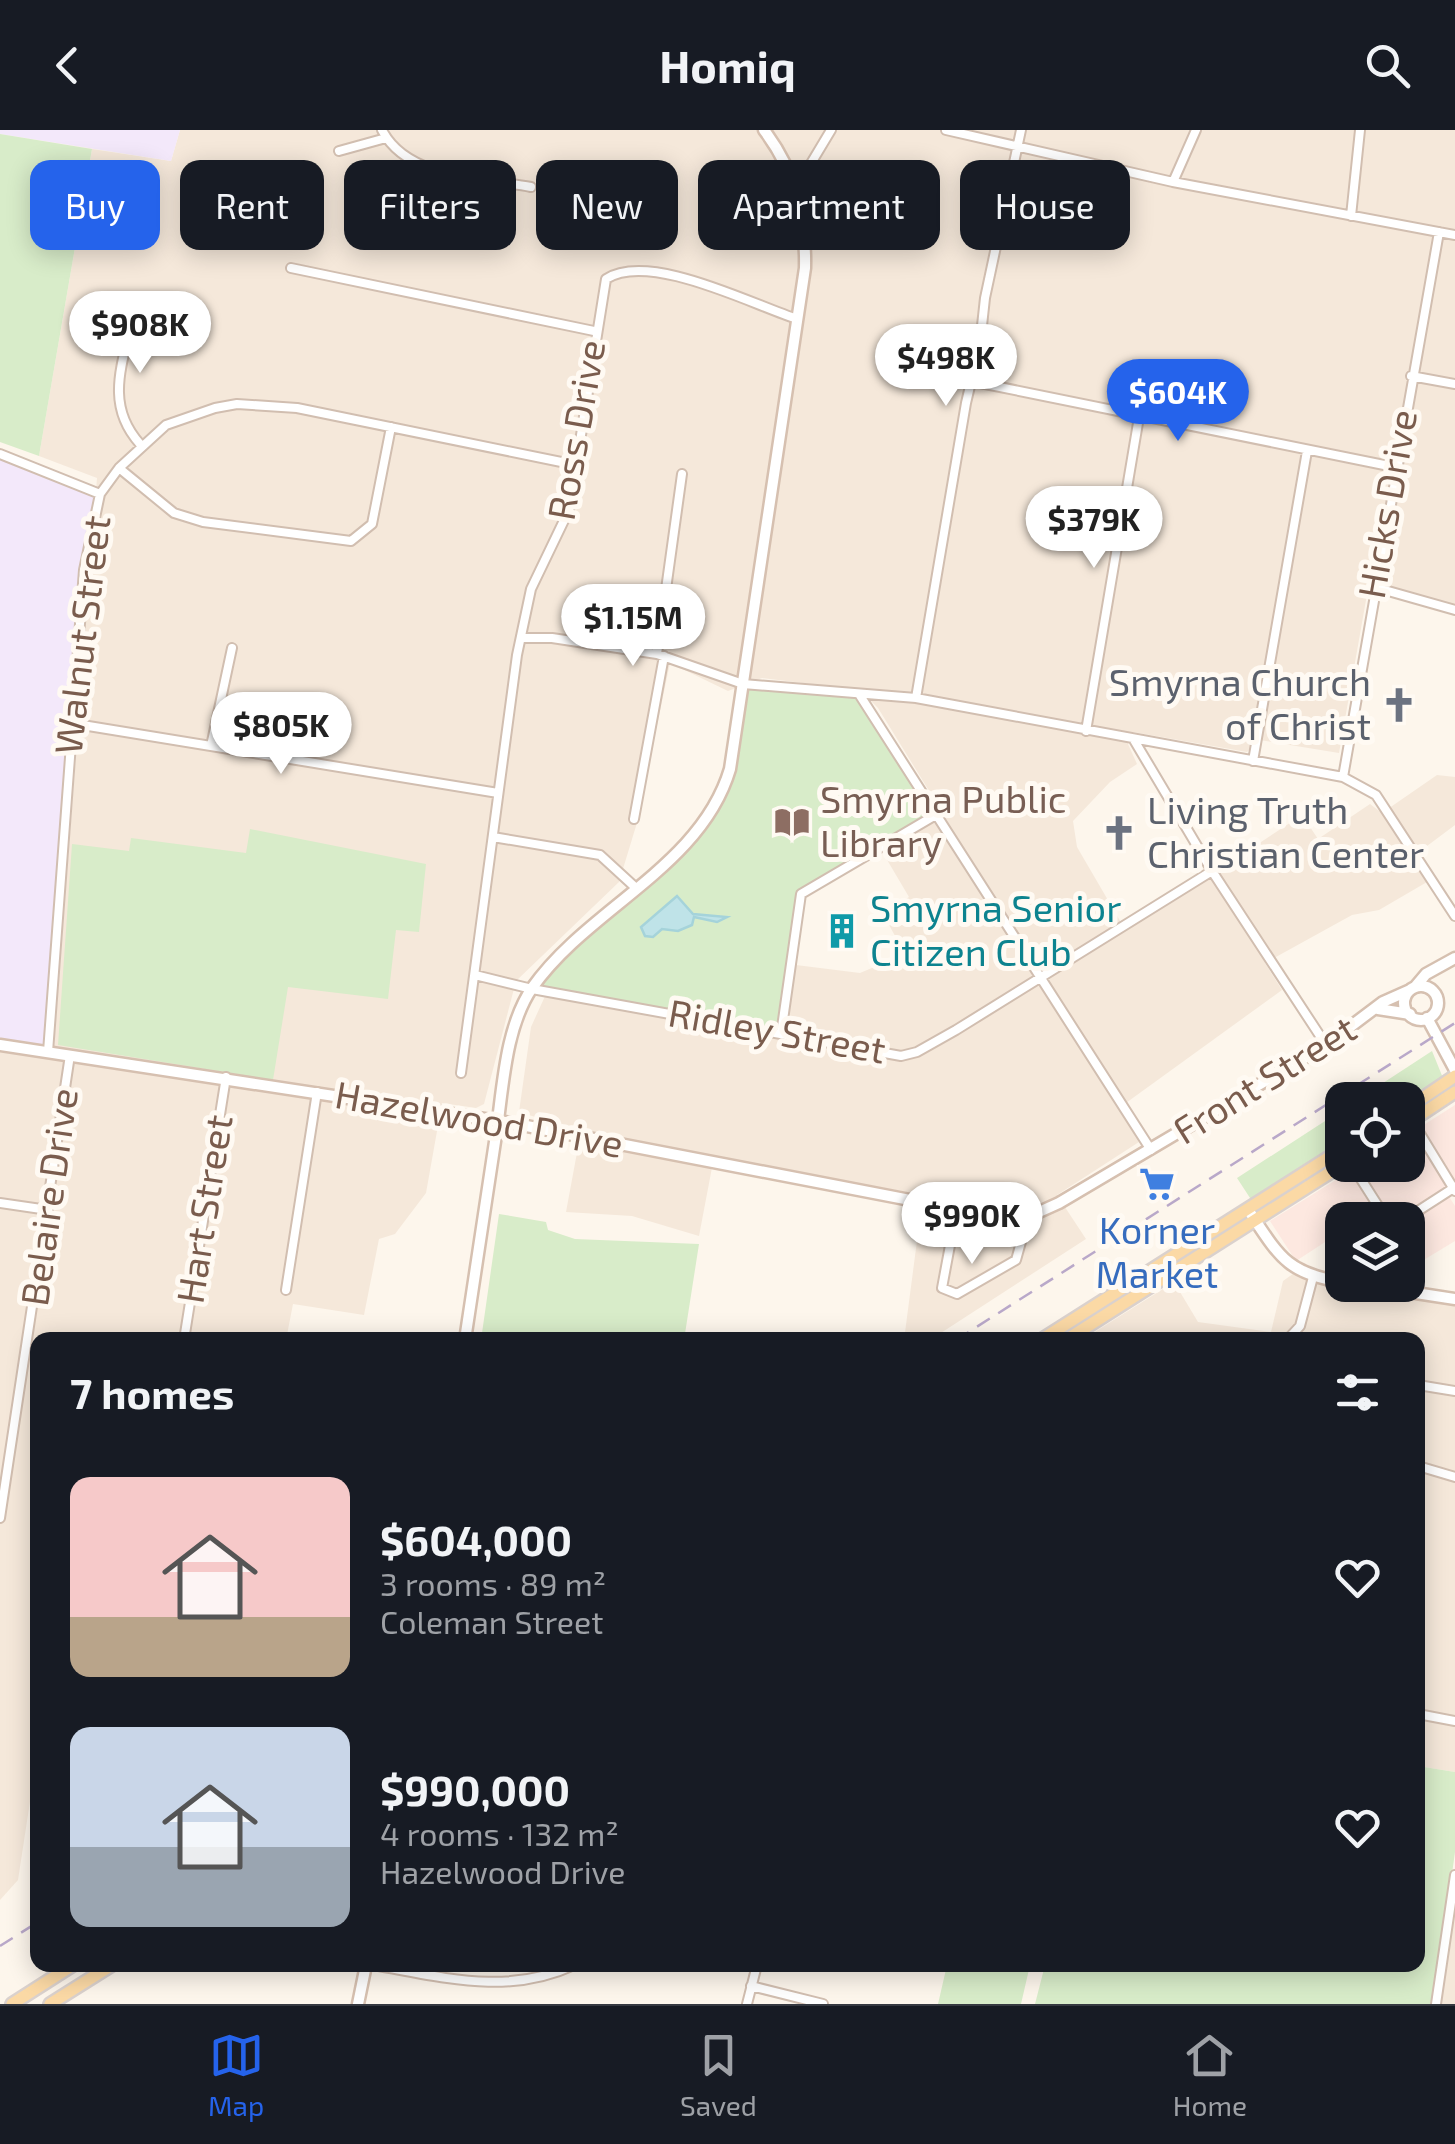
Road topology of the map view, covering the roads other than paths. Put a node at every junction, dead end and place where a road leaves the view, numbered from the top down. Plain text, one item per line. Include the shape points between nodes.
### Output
1 (764, 130) edge
2 (831, 130) edge
3 (946, 130) edge
4 (1021, 130) edge
5 (1196, 130) edge
6 (1360, 130) edge
7 (384, 134) edge
8 (1015, 148) junction
9 (339, 151) dead end
10 (782, 160) edge
11 (813, 160) edge
12 (1173, 182) junction
13 (530, 187) dead end
14 (1351, 216) junction
15 (1439, 232) junction
16 (1455, 234) edge
17 (804, 250) edge
18 (291, 268) dead end
19 (134, 312) dead end
20 (797, 319) junction
21 (594, 331) junction
22 (1411, 376) junction
23 (970, 381) junction
24 (1455, 384) edge
25 (1139, 417) junction
26 (391, 428) junction
27 (140, 444) junction
28 (1306, 451) junction
29 (0, 454) edge
30 (576, 466) junction
31 (1394, 467) junction
32 (118, 468) junction
33 (682, 474) dead end
34 (100, 494) junction
35 (1374, 587) junction
36 (1455, 610) edge
37 (521, 638) junction
38 (232, 648) dead end
39 (661, 655) junction
40 (743, 684) junction
41 (859, 694) junction
42 (916, 698) junction
43 (70, 723) junction
44 (1086, 731) junction
45 (1134, 740) junction
46 (210, 746) junction
47 (1253, 761) junction
48 (1343, 777) junction
49 (498, 793) junction
50 (938, 813) junction
51 (634, 819) dead end
52 (493, 837) junction
53 (1212, 871) junction
54 (636, 888) junction
55 (1455, 916) edge
56 (1450, 962) edge
57 (474, 975) junction
58 (1042, 977) junction
59 (532, 989) junction
60 (1412, 989) junction
61 (1435, 992) junction
62 (1378, 1009) junction
63 (1410, 1014) junction
64 (1426, 1018) junction
65 (781, 1034) junction
66 (0, 1045) edge
67 (1326, 1045) junction
68 (48, 1052) junction
69 (70, 1055) junction
70 (461, 1073) dead end
71 (1455, 1073) edge
72 (226, 1078) junction
73 (317, 1092) junction
74 (1455, 1092) edge
75 (1425, 1101) edge
76 (1425, 1108) edge
77 (498, 1121) junction
78 (1425, 1142) edge
79 (1151, 1150) junction
80 (1325, 1161) edge
81 (1325, 1174) edge
82 (1454, 1188) edge
83 (0, 1203) edge
84 (1425, 1207) edge
85 (956, 1208) junction
86 (48, 1210) junction
87 (1251, 1215) junction
88 (1028, 1217) junction
89 (1313, 1277) junction
90 (1325, 1279) edge
91 (286, 1290) dead end
92 (1425, 1294) edge
93 (1455, 1299) edge
94 (1078, 1331) edge
95 (185, 1332) edge
96 (466, 1332) edge
97 (1294, 1332) edge
98 (1425, 1386) edge
99 (1455, 1391) edge
100 (1425, 1468) edge
101 (1455, 1477) edge
102 (2, 1496) edge
103 (0, 1518) edge
104 (1425, 1715) edge
105 (1455, 1721) edge
106 (1455, 1875) edge
107 (62, 1972) edge
108 (101, 1972) edge
109 (368, 1972) edge
110 (414, 1972) edge
111 (558, 1972) edge
112 (755, 1972) edge
113 (752, 1986) junction
114 (36, 1988) junction
115 (12, 2004) edge
116 (48, 2004) edge
117 (358, 2004) edge
118 (747, 2004) edge
119 (823, 2004) edge
120 (1436, 2004) edge

1 - 10 street
2 - 11 street
3 - 8 street
4 - 8 street
5 - 12 street
6 - 14 street
7 - 9 street
7 - 13 street via 413,164
8 - 12 street
8 - 23 street
12 - 14 street
14 - 15 street
15 - 16 street
15 - 22 street, Hicks Drive
17 - 20 street
18 - 21 street
19 - 27 street via 116,399 124,426
20 - 21 street, Ross Drive via 630,268 606,279
20 - 40 street
21 - 30 street, Ross Drive
22 - 24 street
22 - 31 street, Hicks Drive
23 - 25 street
23 - 42 street
25 - 28 street
25 - 44 street
26 - 27 street, Walnut Street via 297,408 236,404 190,414
26 - 30 street, Walnut Street
26 - 32 street via 372,524 351,541 174,513
27 - 32 street, Walnut Street
28 - 31 street
28 - 47 street
29 - 34 street
30 - 37 street, Ross Drive via 564,526 532,589
31 - 35 street, Hicks Drive
32 - 34 street, Walnut Street
33 - 39 street
34 - 43 street, Walnut Street via 86,550
35 - 36 street
35 - 48 street, Hicks Drive
37 - 39 street
37 - 49 street, Ross Drive
38 - 46 street
39 - 40 street
39 - 51 street
40 - 41 street
40 - 54 street via 730,768 715,805 694,835
41 - 42 street
41 - 50 street
42 - 44 street
43 - 46 street
43 - 68 street, Walnut Street
44 - 45 street
45 - 47 street
45 - 53 street
46 - 49 street
47 - 48 street
48 - 55 street via 1376,795
49 - 52 street, Ross Drive
50 - 58 street
50 - 65 street via 800,897
52 - 54 street via 600,855
52 - 57 street, Ross Drive
53 - 58 street, Ridley Street
53 - 67 street
54 - 59 street
56 - 60 street, Front Street
56 - 61 street, Front Street
57 - 59 street, Ridley Street
57 - 70 street, Ross Drive
58 - 65 street, Ridley Street via 901,1056
58 - 79 street
59 - 65 street, Ridley Street
59 - 77 street via 516,1021
60 - 61 street
60 - 62 street, Front Street
60 - 63 street, Front Street via 1405,1002
61 - 64 street, Front Street via 1438,1005
62 - 63 street, Front Street
62 - 67 street, Front Street
63 - 64 street, Front Street
64 - 71 street
66 - 68 street, Hazelwood Drive
67 - 79 street, Front Street
68 - 69 street, Hazelwood Drive
69 - 72 street, Hazelwood Drive
69 - 86 street, Belaire Drive
71 - 75 main road
72 - 73 street, Hazelwood Drive
72 - 95 street, Hart Street
73 - 77 street, Hazelwood Drive
73 - 91 street
74 - 76 main road
77 - 85 street, Hazelwood Drive
77 - 96 street
78 - 82 street
79 - 88 street
80 - 87 main road
81 - 87 main road
82 - 84 street
83 - 86 street
85 - 88 street, Hazelwood Drive
85 - 88 street via 942,1288 956,1294 1016,1260
86 - 102 street, Belaire Drive
87 - 89 street via 1279,1257
87 - 94 main road
89 - 90 street
89 - 97 street
92 - 93 street
98 - 99 street
100 - 101 street
102 - 103 street, Belaire Drive
104 - 105 street
106 - 120 street
107 - 114 main road
108 - 116 main road
109 - 117 street
110 - 111 street via 496,1985
112 - 113 street
113 - 118 street
113 - 119 street
114 - 115 main road
114 - 116 main road

